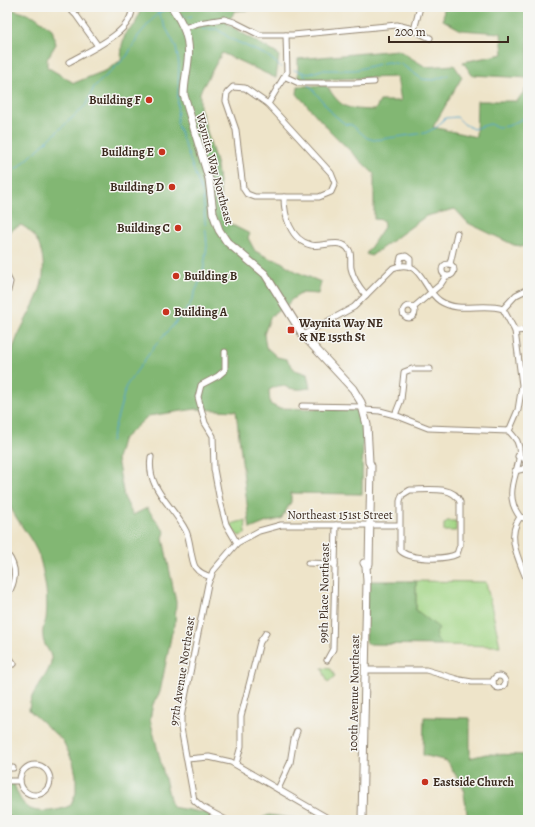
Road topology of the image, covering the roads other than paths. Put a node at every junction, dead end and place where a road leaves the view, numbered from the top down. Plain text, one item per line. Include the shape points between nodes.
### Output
1 (68, 7) edge
2 (132, 7) edge
3 (172, 7) edge
4 (420, 7) edge
5 (184, 28) junction
6 (414, 30) junction
7 (286, 35) junction
8 (430, 38) dead end
9 (98, 46) junction
10 (69, 62) dead end
11 (286, 77) junction
12 (374, 82) dead end
13 (268, 104) junction
14 (284, 197) junction
15 (457, 233) dead end
16 (450, 264) junction
17 (399, 266) junction
18 (410, 267) junction
19 (7, 276) edge
20 (446, 276) junction
21 (528, 289) edge
22 (431, 293) junction
23 (7, 295) edge
24 (366, 295) junction
25 (413, 308) dead end
26 (504, 308) junction
27 (528, 330) edge
28 (515, 331) junction
29 (303, 335) junction
30 (225, 352) dead end
31 (430, 369) dead end
32 (521, 369) junction
33 (528, 369) edge
34 (302, 406) dead end
35 (363, 409) junction
36 (395, 415) junction
37 (509, 431) junction
38 (518, 456) junction
39 (151, 457) dead end
40 (515, 471) junction
41 (520, 518) junction
42 (528, 519) edge
43 (336, 525) junction
44 (368, 525) junction
45 (399, 525) junction
46 (236, 543) junction
47 (7, 554) edge
48 (308, 563) dead end
49 (335, 564) junction
50 (211, 577) junction
51 (528, 583) edge
52 (7, 596) edge
53 (266, 633) dead end
54 (7, 654) edge
55 (327, 660) dead end
56 (14, 664) dead end
57 (365, 670) junction
58 (493, 682) dead end
59 (297, 731) dead end
60 (187, 759) junction
61 (236, 764) junction
62 (7, 781) edge
63 (20, 781) junction
64 (278, 789) junction
65 (7, 818) edge
66 (12, 820) edge
67 (226, 820) edge
68 (331, 820) edge
69 (362, 820) edge

1 - 9 street
2 - 9 street via 132,15 124,28
3 - 5 main road, Waynita Way Northeast
4 - 6 street
5 - 7 street via 224,20 260,35
5 - 29 main road, Waynita Way Northeast via 189,48 184,95 209,179 214,219 227,242 265,274
6 - 7 street via 391,24
6 - 8 street
7 - 11 street
9 - 10 street
11 - 12 street via 299,83
11 - 13 street
13 - 14 street via 315,153 334,180 331,192 324,197
13 - 14 street via 245,88 235,87 229,90 226,101 236,130 243,188 246,194 254,197
14 - 24 street via 285,216 298,238 312,246 337,244 344,245 349,250 353,277
15 - 16 street
16 - 20 street via 454,271
16 - 20 street via 444,264 442,268
17 - 18 street
17 - 18 street via 401,257 406,256 410,259
17 - 24 street via 393,268
18 - 22 street via 419,273
19 - 23 street via 10,282
20 - 22 street
21 - 26 street via 516,295
22 - 25 street
22 - 26 street via 453,307
24 - 29 street via 354,307
26 - 28 street
27 - 28 street
28 - 32 street
29 - 35 main road, 100th Avenue Northeast via 353,389
30 - 46 street via 225,370 201,385 198,397 205,423 213,436 214,469 223,513
31 - 36 street via 412,369 404,372 401,400
32 - 33 street
32 - 37 street via 521,396
34 - 35 street
35 - 36 street
35 - 44 main road, 100th Avenue Northeast via 371,466
36 - 37 street via 428,428
37 - 38 street via 517,441
38 - 40 street
38 - 40 street via 524,458 527,465
39 - 50 street via 153,481 185,529 196,567 202,574
40 - 41 street via 511,502
41 - 42 street
41 - 51 street via 514,525 513,538
43 - 44 street, Northeast 151st Street
43 - 46 street, Northeast 151st Street via 282,525 258,531
43 - 49 street, 99th Place Northeast
44 - 45 street, Northeast 151st Street
44 - 57 main road, 100th Avenue Northeast via 364,563
45 - 45 street via 398,545 403,553 410,557 449,558 457,554 460,545 460,502 455,494 448,491 404,492 400,501
46 - 50 street, 97th Avenue Northeast
47 - 52 street via 13,562 15,576
48 - 49 street
49 - 55 street, 99th Place Northeast via 333,649
50 - 60 street, 97th Avenue Northeast via 204,596 181,717
53 - 61 street via 260,642 241,716 241,746
54 - 56 street
57 - 58 street via 426,670 460,680
57 - 69 main road, 100th Avenue Northeast
59 - 64 street via 290,763
60 - 61 street via 208,756
60 - 67 street, 97th Avenue Northeast via 194,800
61 - 64 street
62 - 63 street
63 - 63 street via 25,791 36,795 46,790 50,779 45,769 34,765 24,770
64 - 68 street
65 - 66 main road

